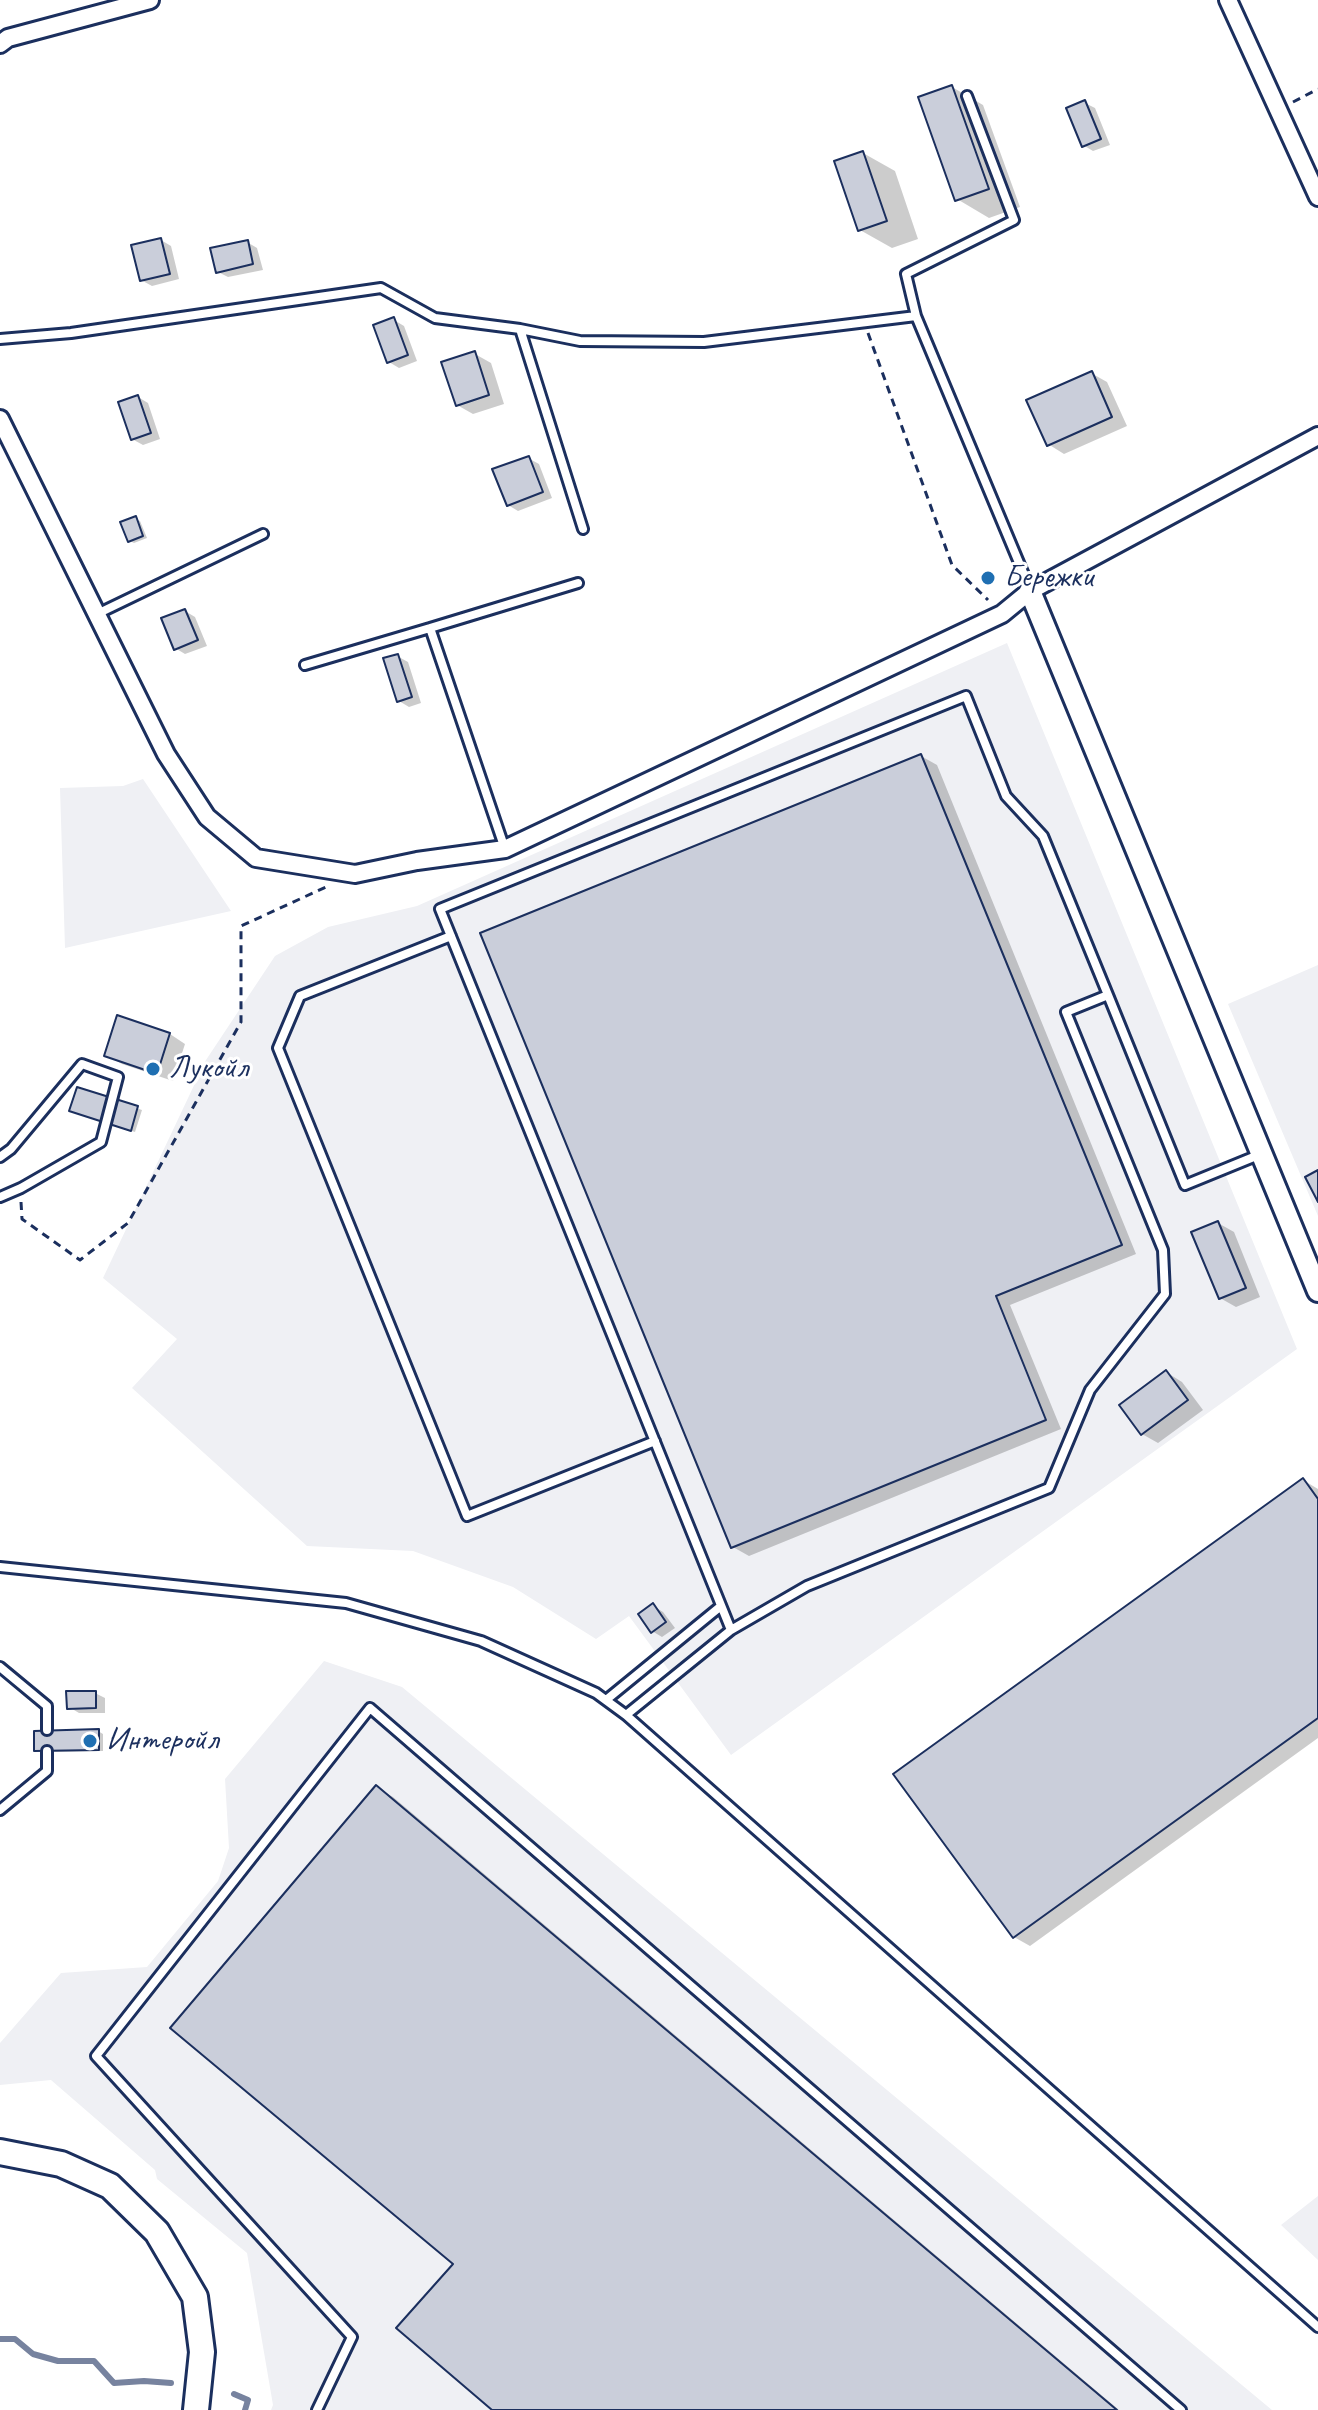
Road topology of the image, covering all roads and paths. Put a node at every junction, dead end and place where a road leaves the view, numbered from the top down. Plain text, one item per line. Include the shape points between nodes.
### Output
1 (150, 0) edge
2 (1228, 0) edge
3 (0, 44) edge
4 (1318, 89) edge
5 (967, 96) dead end
6 (1280, 109) junction
7 (1318, 197) edge
8 (916, 316) junction
9 (864, 322) junction
10 (520, 329) junction
11 (0, 339) edge
12 (0, 419) edge
13 (1318, 436) edge
14 (583, 529) dead end
15 (263, 534) dead end
16 (578, 583) dead end
17 (1030, 591) junction
18 (96, 614) junction
19 (1002, 614) junction
20 (430, 628) junction
21 (305, 665) dead end
22 (505, 849) junction
23 (355, 874) junction
24 (451, 936) junction
25 (1108, 995) junction
26 (1262, 1154) junction
27 (0, 1157) edge
28 (21, 1188) junction
29 (0, 1197) edge
30 (1318, 1291) edge
31 (655, 1441) junction
32 (0, 1567) edge
33 (721, 1606) junction
34 (731, 1630) junction
35 (0, 1667) edge
36 (606, 1700) junction
37 (626, 1715) junction
38 (47, 1730) dead end
39 (47, 1751) dead end
40 (0, 1810) edge
41 (0, 2152) edge
42 (1318, 2327) edge
43 (196, 2410) edge
44 (317, 2410) edge
45 (1181, 2410) edge

1 - 3 street
2 - 6 street
4 - 6 path
5 - 8 lane via 1014,220 906,274
6 - 7 street
8 - 9 lane
8 - 17 lane
9 - 10 lane via 704,342 580,341
9 - 19 path via 952,565
10 - 11 lane via 435,318 381,288
10 - 14 lane
12 - 18 street
13 - 17 street
15 - 18 lane
16 - 20 lane
17 - 19 street
17 - 26 street
18 - 23 street via 166,754 207,817 256,858
19 - 22 street
20 - 21 lane
20 - 22 lane
22 - 23 street
23 - 28 path via 241,926 241,1022 128,1223 80,1260 22,1219
24 - 25 lane via 440,909 966,696 1006,796 1043,836
24 - 31 lane
24 - 31 lane via 300,996 278,1048 455,1487 467,1516
25 - 26 lane via 1185,1185
25 - 34 lane via 1066,1012 1163,1250 1165,1294 1090,1390 1049,1488 807,1586
26 - 30 street
27 - 28 lane via 82,1064 118,1077 101,1142
28 - 29 lane
31 - 33 lane
32 - 36 lane via 346,1603 481,1641
33 - 34 lane
33 - 36 lane
34 - 37 lane
35 - 38 lane via 47,1706
36 - 37 lane
37 - 42 lane
39 - 40 lane via 47,1771
41 - 43 main road via 61,2164 110,2186 157,2232 195,2297 202,2352
44 - 45 lane via 352,2337 96,2056 370,1708

